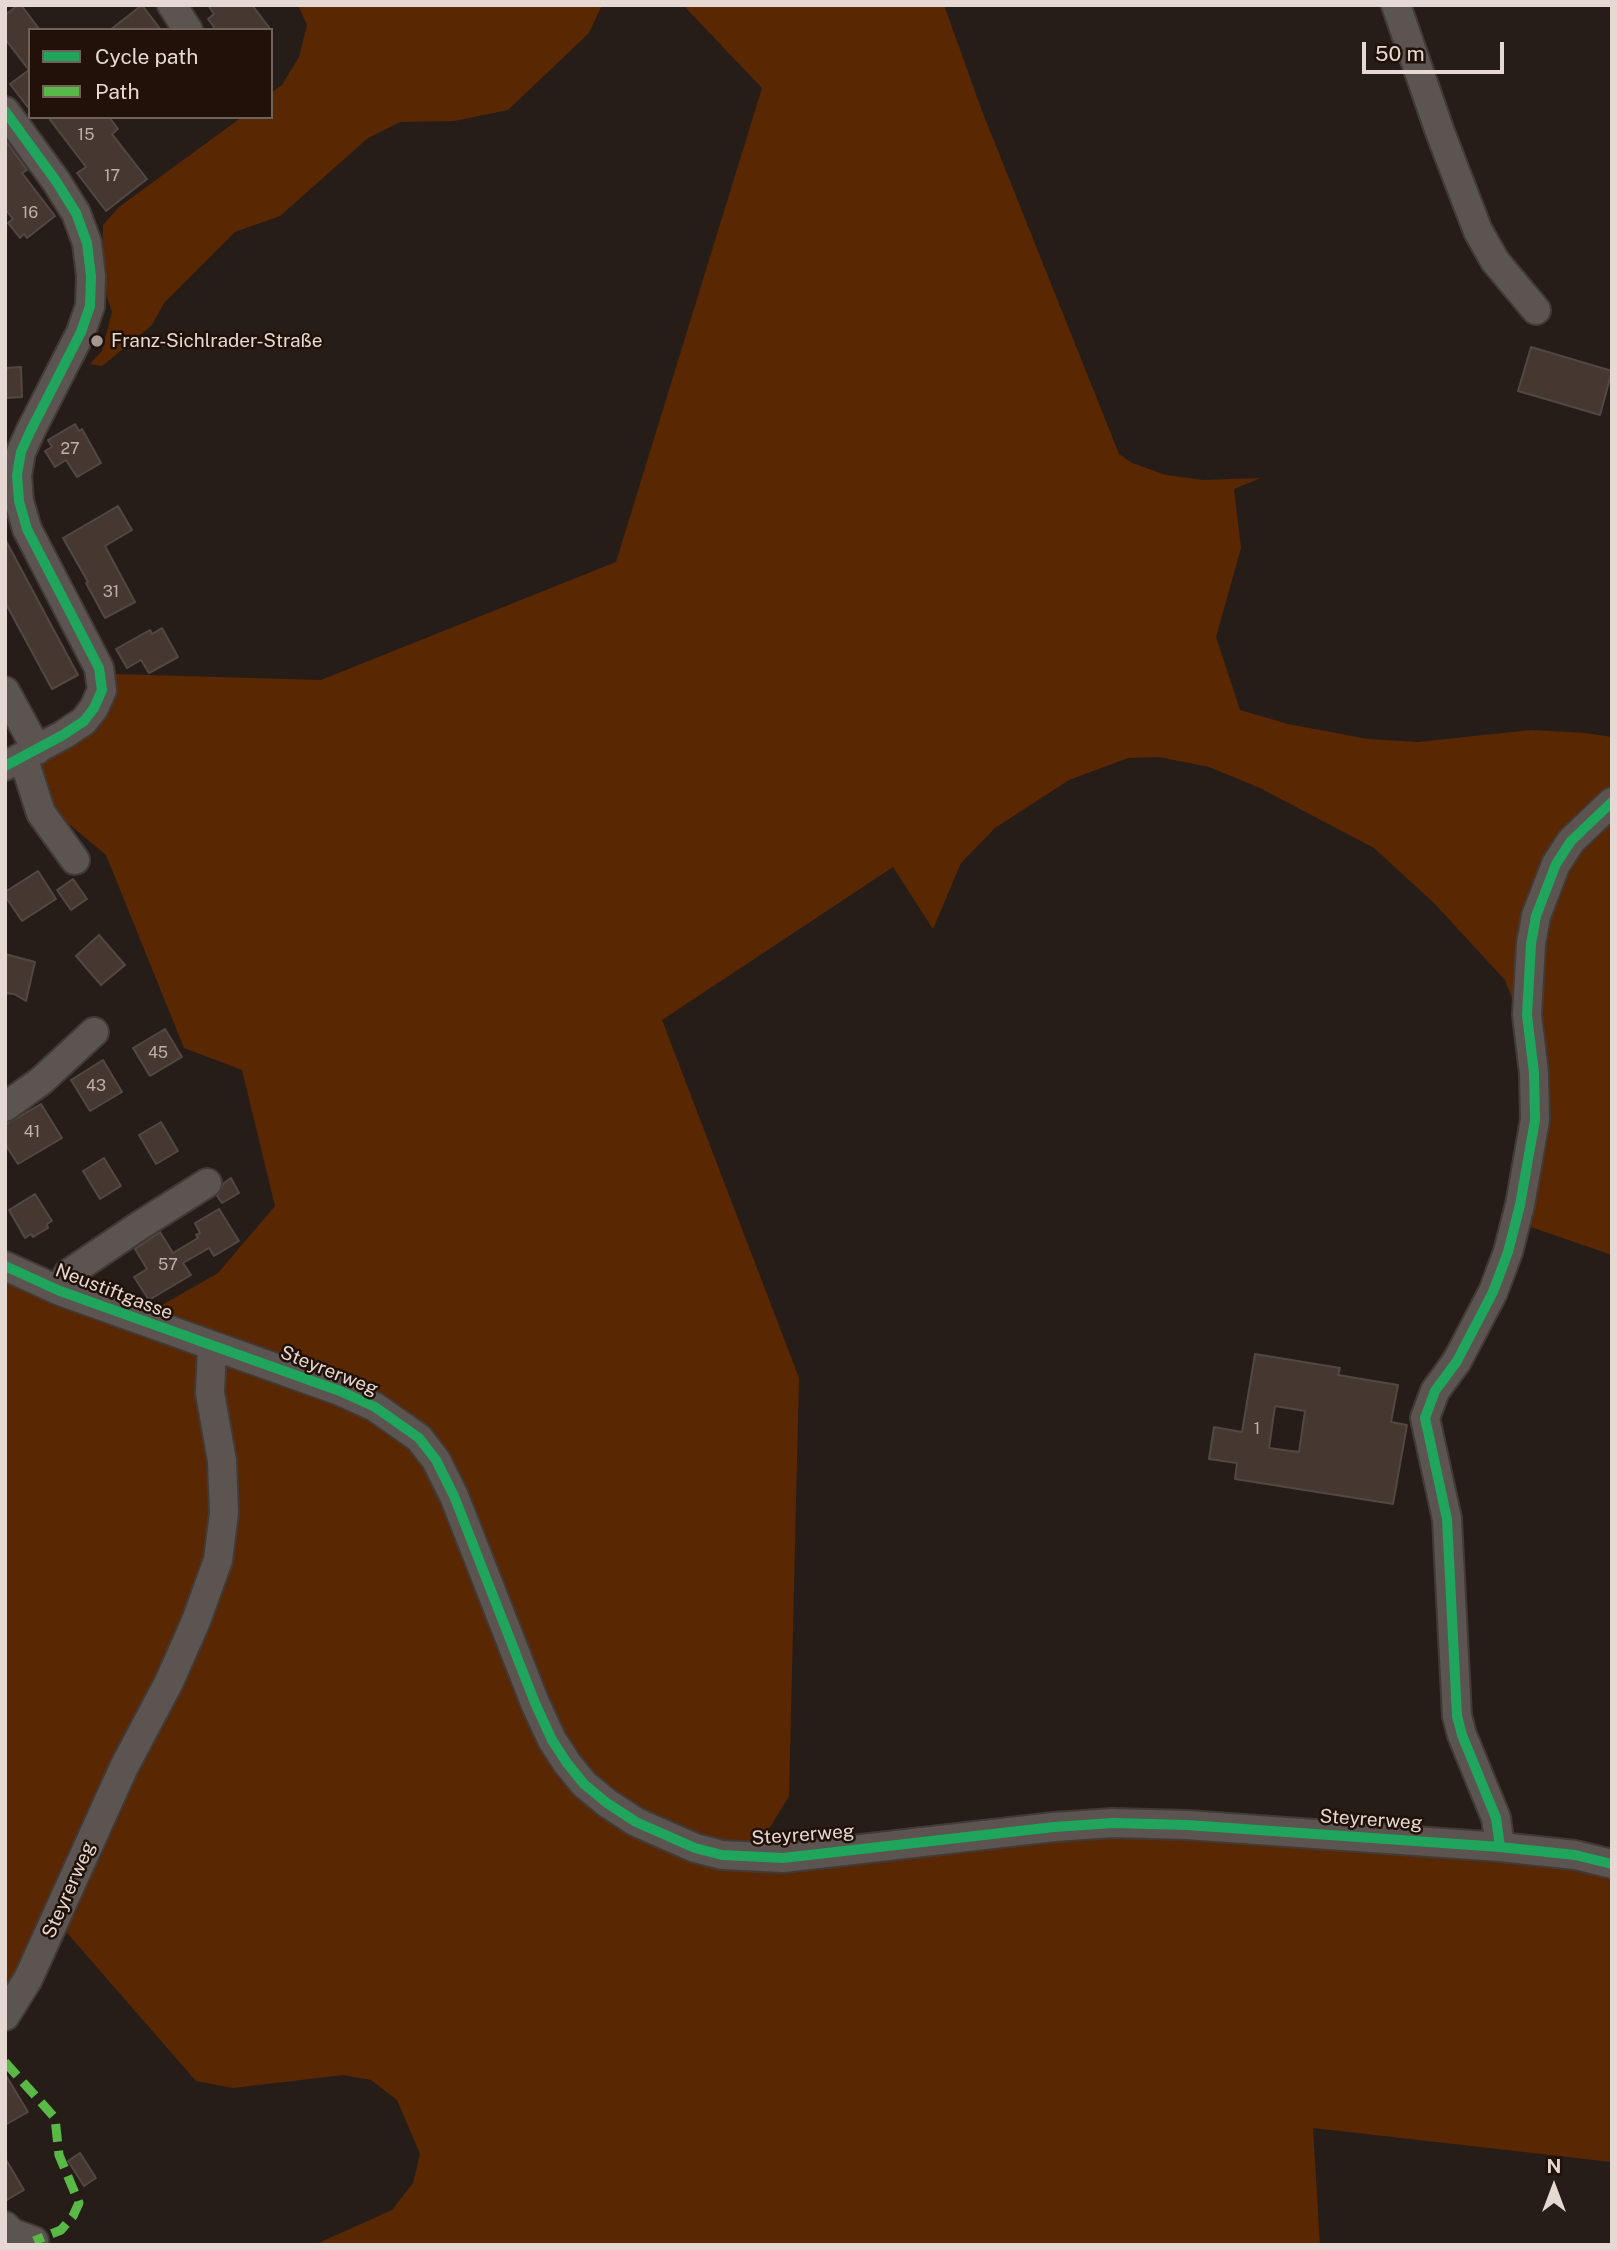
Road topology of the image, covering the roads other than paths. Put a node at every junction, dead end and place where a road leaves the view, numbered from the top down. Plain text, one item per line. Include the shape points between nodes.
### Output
1 (172, 5) edge
2 (1396, 5) edge
3 (187, 28) edge
4 (5, 111) edge
5 (1536, 310) dead end
6 (5, 691) edge
7 (22, 757) edge
8 (1612, 803) edge
9 (75, 860) dead end
10 (94, 1032) dead end
11 (5, 1107) edge
12 (207, 1184) dead end
13 (5, 1266) edge
14 (60, 1291) junction
15 (212, 1347) junction
16 (1500, 1847) junction
17 (1612, 1864) edge
18 (5, 2016) edge
19 (5, 2226) edge
20 (34, 2241) dead end

1 - 3 street
2 - 5 street via 1478,231 1495,261
4 - 7 street via 76,213 87,243 90,306 21,452 18,475 27,529 99,668 102,690 85,721
6 - 7 street
7 - 9 street via 41,813
8 - 16 street via 1571,841 1556,864 1536,916 1527,1001 1535,1120 1520,1205 1493,1292 1457,1362 1435,1391 1425,1418 1448,1529 1457,1716 1496,1818
10 - 11 street
12 - 14 street, Neustiftgasse via 68,1274
13 - 14 street, Neustiftgasse
14 - 15 street, Neustiftgasse
15 - 16 street, Steyrerweg via 340,1391 375,1407 419,1438 454,1496 552,1740 584,1784 607,1803 668,1838 722,1855 783,1857 1113,1823
15 - 18 street, Steyrerweg via 210,1393 225,1513 218,1560 169,1682 124,1767 34,1967
16 - 17 street, Steyrerweg
19 - 20 street

